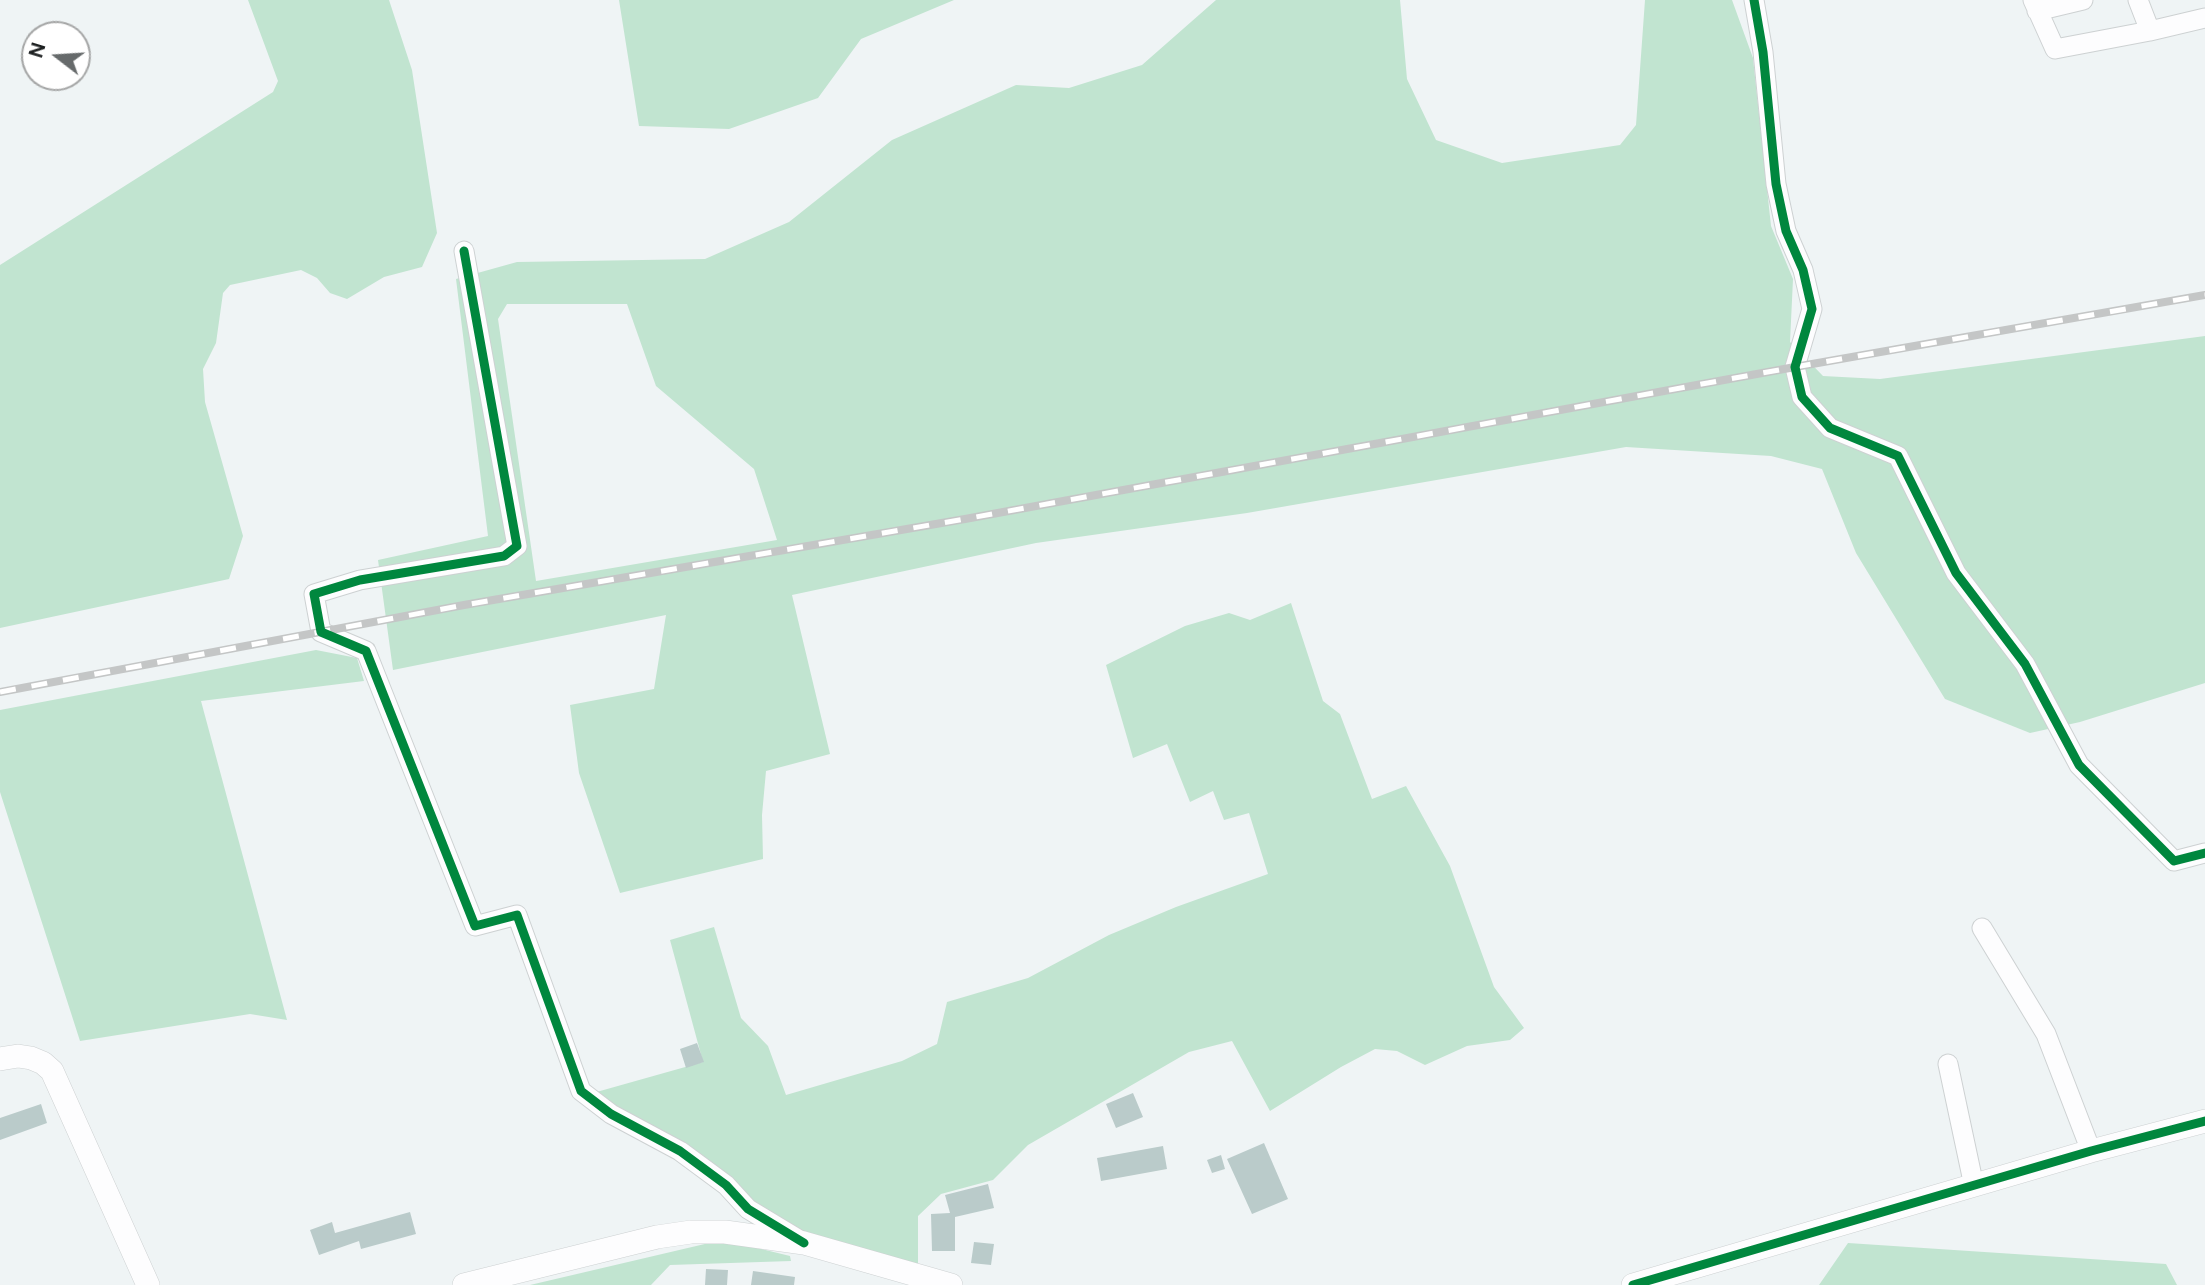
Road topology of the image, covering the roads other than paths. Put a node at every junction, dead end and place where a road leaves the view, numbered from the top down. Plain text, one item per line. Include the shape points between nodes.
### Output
1 (1754, 0) edge
2 (2083, 0) edge
3 (2138, 0) edge
4 (2035, 5) edge
5 (2205, 18) edge
6 (2150, 31) junction
7 (464, 251) dead end
8 (2205, 853) edge
9 (1982, 928) dead end
10 (0, 1059) edge
11 (1948, 1064) dead end
12 (2205, 1121) edge
13 (2091, 1151) junction
14 (1974, 1186) junction
15 (804, 1243) junction
16 (887, 1276) edge
17 (148, 1285) edge
18 (464, 1285) edge
19 (951, 1285) edge
20 (1633, 1285) edge

1 - 8 street via 1776,184 1812,309 1796,367 1802,397 1829,428 1898,456 1956,573 2025,664 2079,765 2174,861
2 - 4 street
3 - 6 street
4 - 6 street via 2055,49
5 - 6 street
7 - 15 street via 517,546 505,555 360,580 314,594 321,632 366,651 475,926 517,915 581,1091 611,1114 680,1151 726,1185 748,1209
9 - 13 street via 2046,1034
10 - 17 street via 31,1058 52,1072
11 - 14 street
12 - 13 street
13 - 14 street
14 - 20 street
15 - 16 street
15 - 18 street via 691,1232
16 - 19 street

